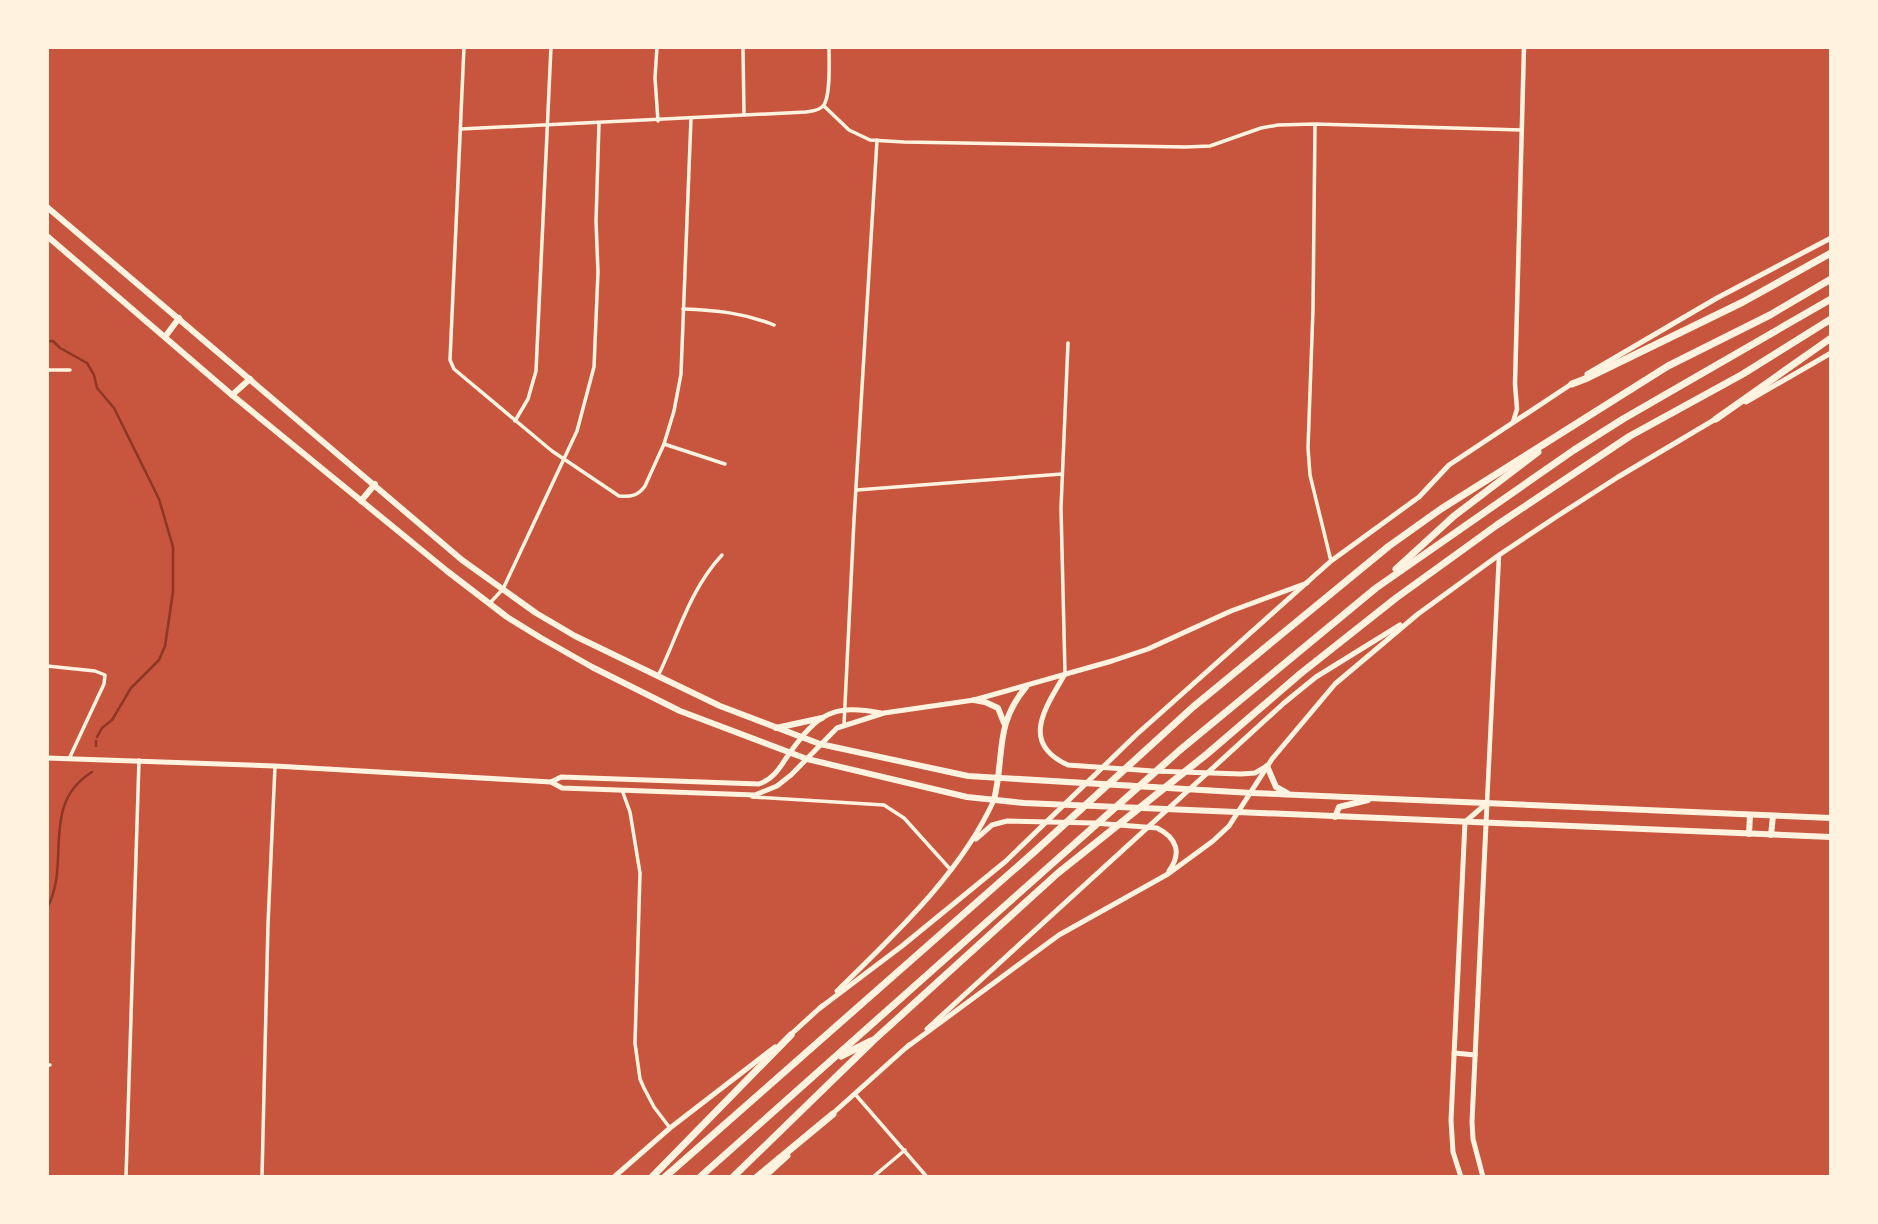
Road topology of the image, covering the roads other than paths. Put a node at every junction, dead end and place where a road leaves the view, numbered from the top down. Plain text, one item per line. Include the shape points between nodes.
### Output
1 (464, 47) edge
2 (551, 47) edge
3 (657, 47) edge
4 (743, 47) edge
5 (829, 47) edge
6 (1524, 47) edge
7 (824, 106) junction
8 (744, 115) junction
9 (691, 118) junction
10 (658, 121) junction
11 (599, 123) junction
12 (1315, 124) junction
13 (549, 125) junction
14 (461, 130) junction
15 (1522, 130) junction
16 (877, 140) junction
17 (47, 207) edge
18 (47, 236) edge
19 (1831, 238) edge
20 (1831, 253) edge
21 (1831, 279) edge
22 (1831, 299) edge
23 (683, 309) junction
24 (179, 318) junction
25 (1831, 319) edge
26 (774, 325) dead end
27 (164, 337) junction
28 (1831, 338) edge
29 (1068, 343) dead end
30 (1831, 353) edge
31 (47, 370) edge
32 (70, 370) dead end
33 (250, 379) junction
34 (1572, 384) junction
35 (232, 395) junction
36 (1716, 419) junction
37 (516, 421) junction
38 (1513, 422) junction
39 (1575, 425) junction
40 (664, 444) junction
41 (563, 458) junction
42 (725, 464) dead end
43 (1062, 474) junction
44 (375, 484) junction
45 (857, 490) junction
46 (361, 501) junction
47 (722, 555) dead end
48 (1499, 555) junction
49 (1331, 561) junction
50 (1307, 583) junction
51 (1376, 588) junction
52 (503, 589) junction
53 (489, 604) junction
54 (1418, 614) junction
55 (47, 666) edge
56 (1065, 674) junction
57 (657, 678) junction
58 (1026, 687) junction
59 (974, 700) junction
60 (845, 708) junction
61 (884, 713) junction
62 (822, 718) junction
63 (1004, 723) junction
64 (844, 725) junction
65 (776, 728) junction
66 (803, 737) junction
67 (821, 744) junction
68 (789, 753) junction
69 (47, 758) edge
70 (69, 759) junction
71 (139, 760) junction
72 (807, 760) junction
73 (275, 766) junction
74 (1267, 766) junction
75 (1000, 778) junction
76 (621, 779) junction
77 (551, 782) junction
78 (740, 784) junction
79 (622, 790) junction
80 (1252, 793) junction
81 (1289, 794) junction
82 (740, 796) junction
83 (1377, 798) junction
84 (995, 800) junction
85 (1487, 803) junction
86 (1238, 813) junction
87 (1750, 815) junction
88 (1773, 816) junction
89 (1335, 817) junction
90 (1831, 818) edge
91 (1465, 822) junction
92 (1486, 823) junction
93 (1749, 834) junction
94 (1771, 835) junction
95 (1831, 837) edge
96 (971, 844) junction
97 (950, 869) junction
98 (1168, 874) junction
99 (820, 1008) junction
100 (791, 1035) junction
101 (875, 1039) junction
102 (907, 1047) junction
103 (1454, 1053) junction
104 (1475, 1055) junction
105 (855, 1094) junction
106 (833, 1114) junction
107 (670, 1128) junction
108 (905, 1150) junction
109 (1480, 1166) junction
110 (701, 1175) edge
111 (126, 1177) edge
112 (262, 1177) edge
113 (614, 1177) edge
114 (652, 1177) edge
115 (665, 1177) edge
116 (733, 1177) edge
117 (757, 1177) edge
118 (765, 1177) edge
119 (873, 1177) edge
120 (927, 1177) edge
121 (1461, 1177) edge
122 (1483, 1177) edge
123 (1490, 1177) edge

1 - 14 street
2 - 13 street
3 - 10 street
4 - 8 street
5 - 7 street
6 - 15 street
7 - 8 street via 806,113
7 - 16 street via 849,130
8 - 9 street
9 - 10 street
9 - 23 street
10 - 11 street
11 - 13 street
11 - 41 street via 594,367 577,431
12 - 15 street
12 - 16 street via 1261,128 1210,146 1185,148
12 - 49 street via 1308,448
13 - 14 street
13 - 37 street via 536,371
14 - 37 street via 450,360 454,369
15 - 38 street via 1517,409
16 - 45 street
17 - 24 main road
18 - 27 main road
19 - 34 main road via 1717,298
20 - 34 highway via 1743,302
21 - 39 highway via 1668,366
22 - 51 highway via 1574,450
23 - 26 street via 722,310
23 - 40 street via 681,374
24 - 27 main road
24 - 33 main road
25 - 101 highway via 1630,436 1396,598 1058,873
27 - 35 main road
28 - 36 highway
29 - 43 street
30 - 36 main road
31 - 32 street
33 - 35 main road
33 - 44 main road
34 - 38 main road
35 - 46 main road
36 - 48 main road
37 - 41 street
38 - 49 main road via 1449,465 1419,497
39 - 51 highway via 1454,516
39 - 115 highway via 1388,546 1241,666
40 - 41 street via 645,486 632,497 613,494
40 - 42 street
41 - 52 street
43 - 45 street
43 - 56 street
44 - 46 main road
44 - 52 main road via 462,560
45 - 60 street
46 - 53 main road
47 - 57 street via 694,594
48 - 54 main road
48 - 85 street
49 - 50 main road
50 - 56 main road via 1148,649
50 - 99 main road via 1136,735 1006,861
51 - 110 highway via 1180,750
52 - 53 street
52 - 57 main road via 575,636
53 - 68 main road via 632,688
54 - 74 main road via 1335,684
54 - 102 main road via 1316,677
55 - 70 street via 105,676
56 - 58 main road
56 - 74 main road via 1040,727 1043,746 1057,760 1080,766 1241,774
57 - 65 main road
58 - 59 main road
58 - 63 main road
59 - 61 main road
59 - 63 main road via 998,708
60 - 61 main road
60 - 62 main road
60 - 64 street
61 - 64 main road
62 - 65 main road
62 - 66 main road
63 - 75 main road
64 - 67 main road
65 - 66 main road
66 - 67 main road
66 - 68 main road
67 - 72 main road
67 - 75 main road via 968,776
68 - 72 main road
68 - 78 main road via 769,780
69 - 70 main road
70 - 71 main road
71 - 73 main road
71 - 111 street
72 - 82 main road via 777,786
72 - 84 main road
73 - 77 main road
73 - 112 street
74 - 80 main road
74 - 81 main road via 1276,788
75 - 80 main road
75 - 84 main road
76 - 77 main road via 561,777
76 - 78 main road
76 - 79 main road
77 - 79 main road via 562,788
78 - 82 street
79 - 82 main road
79 - 107 street via 640,873 635,1043 640,1079
80 - 81 main road
80 - 86 main road
81 - 83 main road
82 - 97 street via 884,804 904,818
83 - 85 main road
83 - 89 main road via 1339,807
84 - 86 main road
84 - 96 main road
85 - 87 main road
85 - 91 main road
85 - 92 main road
86 - 89 main road
86 - 98 main road via 1213,841
87 - 88 main road
87 - 93 main road
88 - 90 main road
88 - 94 main road
89 - 91 main road
91 - 92 main road
91 - 103 main road
92 - 93 main road
92 - 104 main road
93 - 94 main road
94 - 95 main road
96 - 97 main road
96 - 98 main road via 992,825 1007,821 1157,828 1171,837 1176,849 1176,862
97 - 99 main road via 901,928
98 - 102 main road via 1059,934
99 - 100 main road
100 - 107 main road
100 - 114 highway
101 - 110 highway via 847,1051
101 - 116 highway
102 - 105 main road
103 - 104 main road
103 - 121 main road via 1453,1152
104 - 109 main road via 1472,1122
105 - 106 main road
105 - 108 street
106 - 117 highway
106 - 118 main road
107 - 113 main road
108 - 119 street
108 - 120 street
109 - 122 main road
109 - 123 main road

